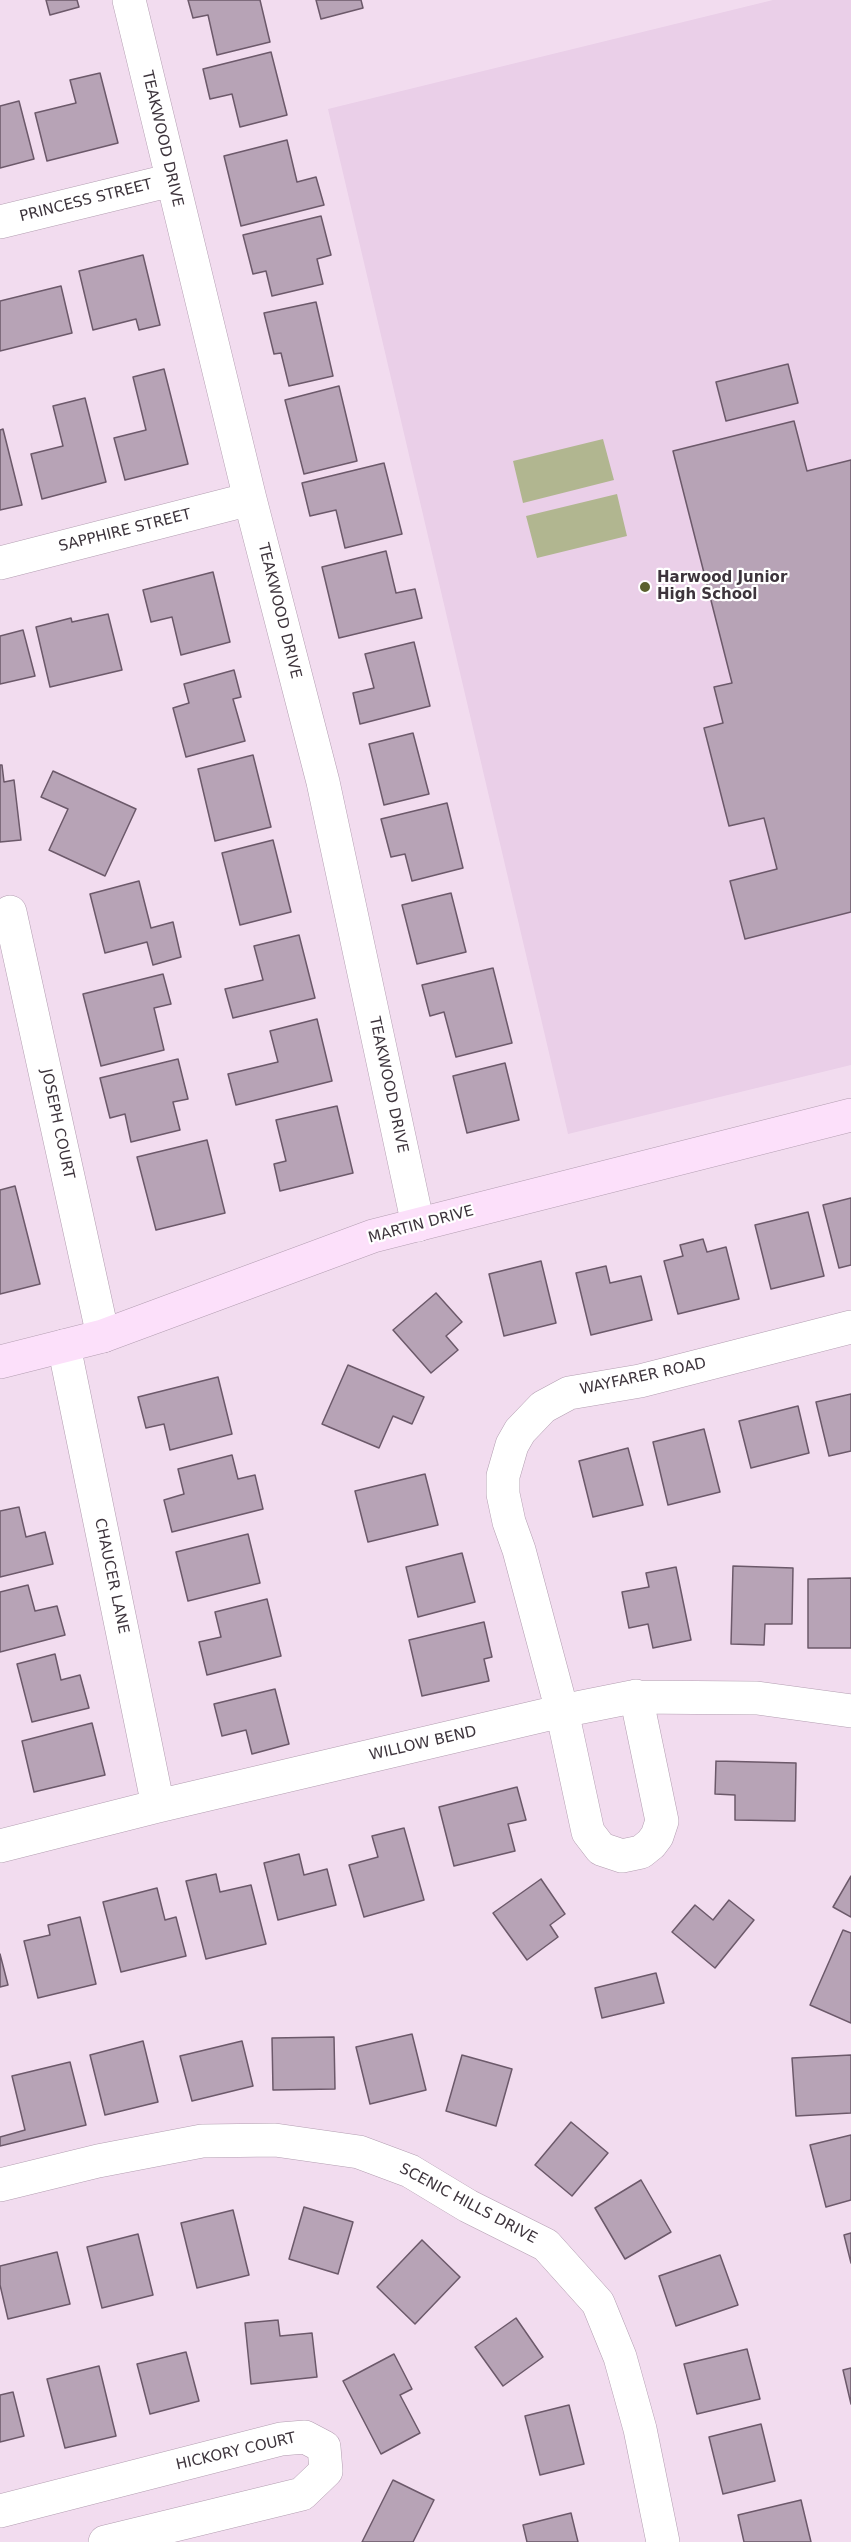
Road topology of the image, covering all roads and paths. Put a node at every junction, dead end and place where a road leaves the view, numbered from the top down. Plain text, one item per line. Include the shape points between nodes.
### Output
1 (129, 0) edge
2 (172, 180) junction
3 (0, 222) edge
4 (250, 499) junction
5 (0, 563) edge
6 (10, 912) dead end
7 (851, 1115) edge
8 (418, 1225) junction
9 (851, 1327) edge
10 (103, 1336) junction
11 (64, 1346) junction
12 (0, 1362) edge
13 (636, 1696) junction
14 (562, 1711) junction
15 (851, 1711) edge
16 (158, 1806) junction
17 (0, 1846) edge
18 (0, 2185) edge
19 (0, 2511) edge
20 (105, 2542) edge
21 (663, 2542) edge

1 - 2 street, TEAKWOOD DRIVE
2 - 3 street, PRINCESS STREET
2 - 4 street, TEAKWOOD DRIVE
4 - 5 street, SAPPHIRE STREET
4 - 8 street, TEAKWOOD DRIVE via 322,782
6 - 10 street, JOSEPH COURT
7 - 8 street, MARTIN DRIVE
8 - 10 street, MARTIN DRIVE via 373,1236
9 - 14 street, WAYFARER ROAD via 640,1381 569,1393 543,1407 520,1431 503,1476 503,1494
10 - 11 street, MARTIN DRIVE
11 - 12 street, MARTIN DRIVE
11 - 16 street, CHAUCER LANE
13 - 14 street, WILLOW BEND
13 - 14 street, WAYFARER ROAD via 662,1821 651,1844 633,1854 611,1854 597,1845 588,1832
13 - 15 street, WILLOW BEND via 757,1698
14 - 16 street, WILLOW BEND
16 - 17 street, WILLOW BEND
18 - 21 street, SCENIC HILLS DRIVE via 202,2141 275,2140 359,2152 410,2171 546,2246 598,2302 620,2357 640,2429
19 - 20 street, HICKORY COURT via 280,2439 305,2437 324,2447 326,2471 302,2494

